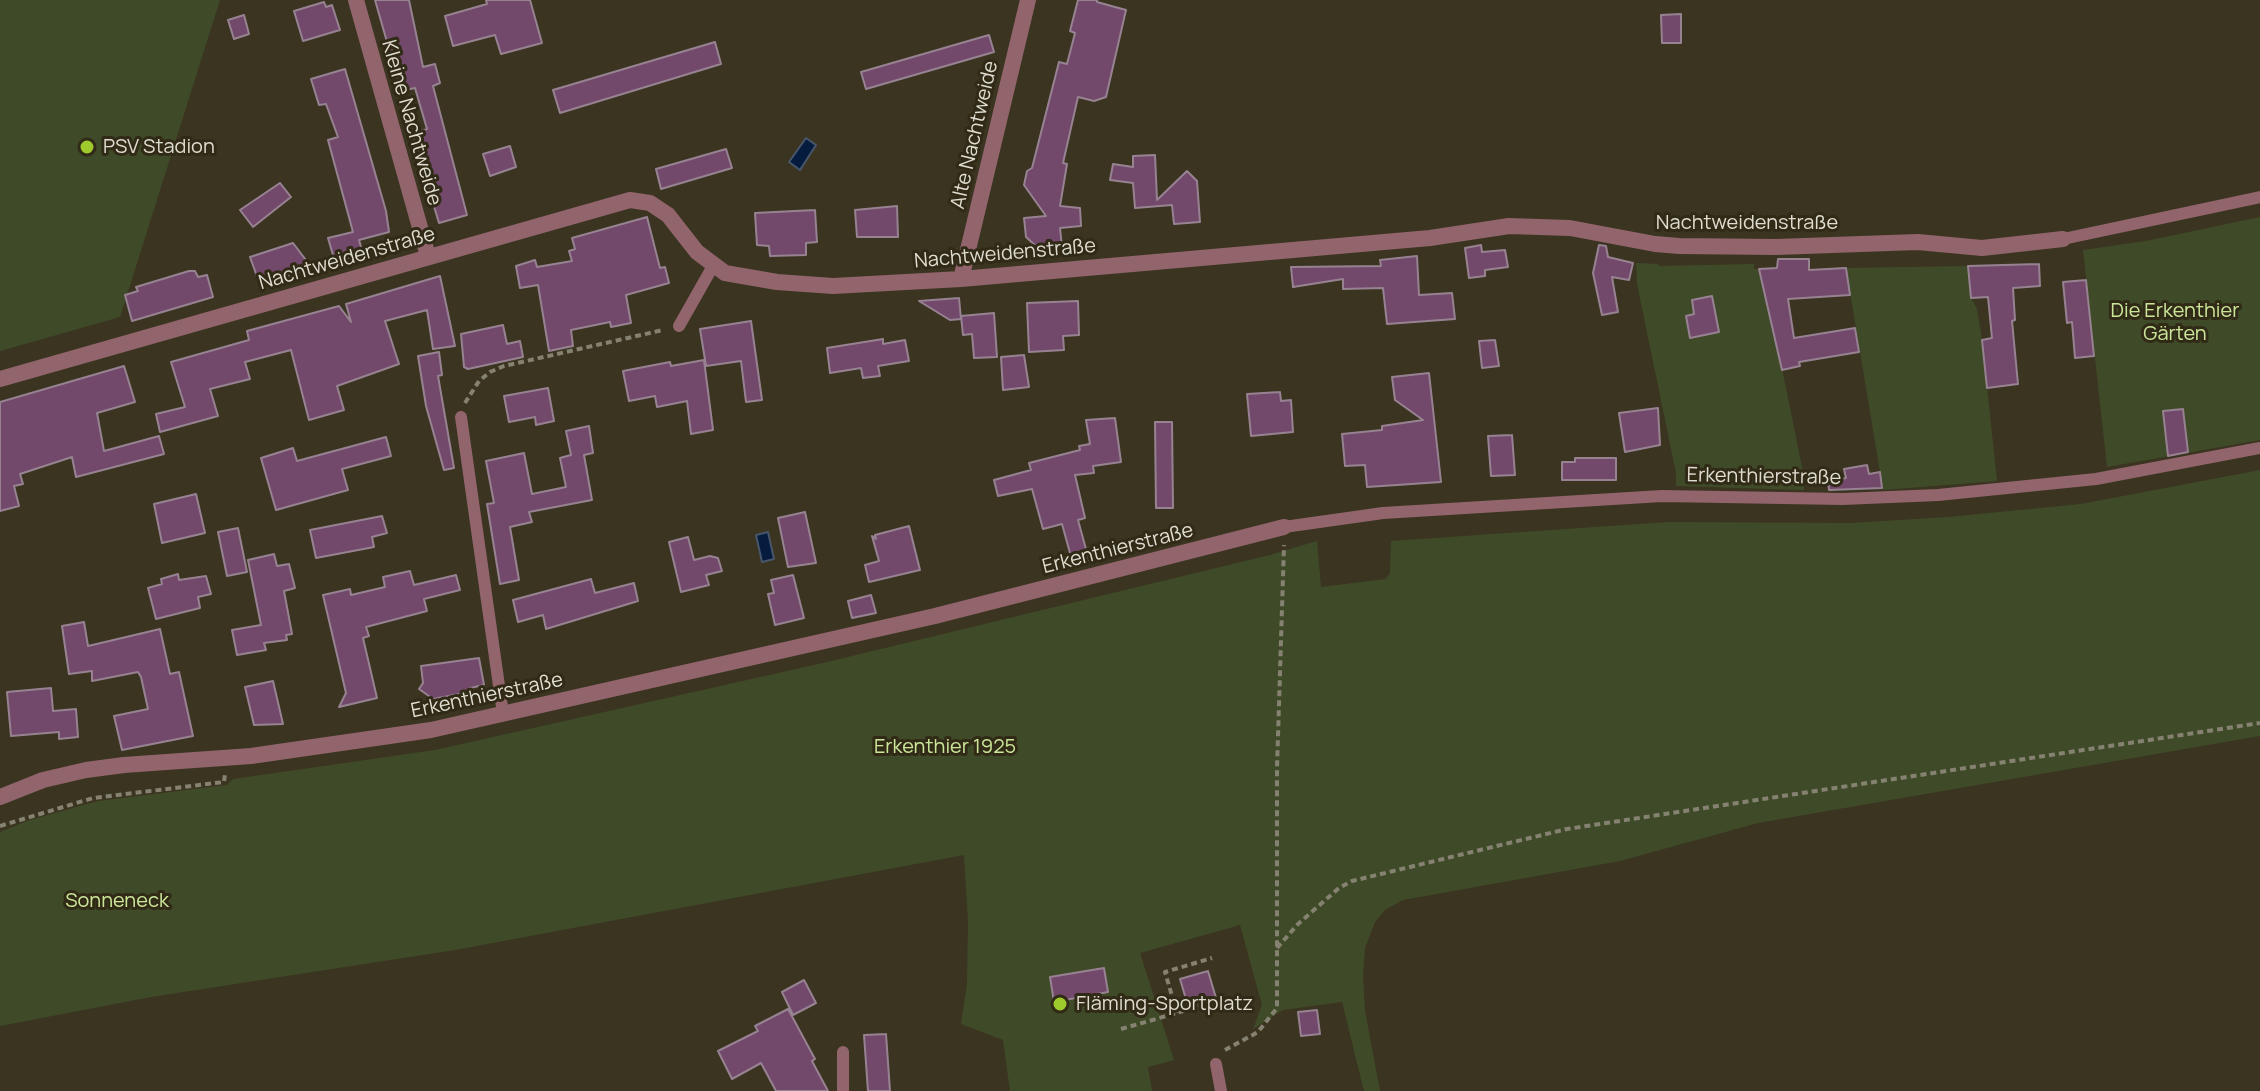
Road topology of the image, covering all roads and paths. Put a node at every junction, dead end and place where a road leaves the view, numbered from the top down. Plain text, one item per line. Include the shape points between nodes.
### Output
1 (356, 0) edge
2 (1028, 0) edge
3 (2260, 197) edge
4 (2063, 239) joint
5 (428, 256) junction
6 (713, 266) junction
7 (961, 279) junction
8 (679, 326) joint
9 (0, 379) edge
10 (461, 417) joint
11 (2260, 448) edge
12 (1284, 527) junction
13 (503, 714) junction
14 (2260, 723) edge
15 (229, 758) junction
16 (0, 797) edge
17 (0, 826) edge
18 (1277, 948) junction
19 (1212, 958) dead end
20 (1201, 1006) dead end
21 (1177, 1013) junction
22 (1121, 1029) dead end
23 (843, 1052) dead end
24 (1216, 1064) joint
25 (843, 1091) edge
26 (1221, 1091) edge

1 - 5 street, Kleine Nachtweide
2 - 7 street, Alte Nachtweide
3 - 4 lane
4 - 7 street, Nachtweidenstraße via 1982,248 1918,242 1679,246 1570,228 1509,226
5 - 6 street, Nachtweidenstraße via 630,200 650,203 668,215
5 - 9 street, Nachtweidenstraße
6 - 7 street, Nachtweidenstraße via 740,277 799,285
6 - 8 lane
8 - 10 path via 504,366 479,381 466,397
10 - 13 lane
11 - 12 lane, Erkenthierstraße via 2096,479 1938,495 1662,496 1383,513
12 - 13 street, Erkenthierstraße via 935,616
12 - 18 path
13 - 15 street, Erkenthierstraße via 382,739
14 - 18 path via 1567,829 1352,881
15 - 16 street, Erkenthierstraße via 86,770
15 - 17 path via 224,782 93,798
18 - 24 path via 1277,1008 1258,1032 1221,1052
19 - 21 path via 1165,972
20 - 21 path
21 - 22 path
23 - 25 lane
24 - 26 lane

